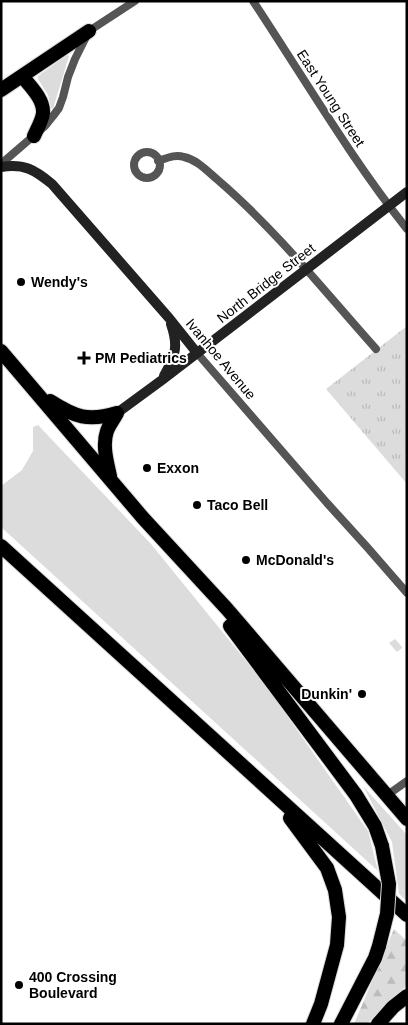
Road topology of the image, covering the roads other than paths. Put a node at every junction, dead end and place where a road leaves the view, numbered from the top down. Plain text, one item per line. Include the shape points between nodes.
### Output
1 (135, 1) edge
2 (253, 1) edge
3 (89, 32) junction
4 (22, 76) junction
5 (1, 90) edge
6 (34, 136) junction
7 (158, 161) dead end
8 (1, 164) edge
9 (1, 167) edge
10 (407, 192) edge
11 (389, 206) junction
12 (407, 229) edge
13 (306, 269) junction
14 (169, 318) junction
15 (376, 349) dead end
16 (1, 351) edge
17 (197, 353) junction
18 (162, 380) junction
19 (40, 395) junction
20 (117, 413) junction
21 (111, 480) junction
22 (166, 542) junction
23 (1, 546) edge
24 (407, 593) edge
25 (407, 781) edge
26 (266, 788) junction
27 (386, 796) junction
28 (407, 819) edge
29 (407, 915) edge
30 (407, 996) edge
31 (313, 1024) edge
32 (340, 1024) edge
33 (378, 1024) edge

1 - 3 street
2 - 11 street, East Young Street via 344,144
3 - 4 highway
3 - 6 street via 71,68 58,108
4 - 5 highway
4 - 6 highway via 43,108
6 - 8 street
7 - 13 street via 179,156 199,165 237,197
9 - 14 street, Ivanhoe Avenue via 24,166 52,184
10 - 11 street, North Bridge Street
11 - 12 street, East Young Street
11 - 13 street, North Bridge Street
13 - 15 street
13 - 17 street, North Bridge Street
14 - 17 street, Ivanhoe Avenue
14 - 18 street via 176,351
16 - 19 highway
17 - 18 street, North Bridge Street
17 - 24 street, Ivanhoe Avenue
18 - 20 street, North Bridge Street
19 - 20 highway via 66,411 85,417
19 - 21 highway
20 - 21 highway via 108,429 105,447
21 - 22 highway
22 - 27 highway
22 - 32 highway, bridge via 356,795 375,826 389,884 387,914 371,965
23 - 26 highway
25 - 27 street
26 - 29 highway
26 - 31 highway via 327,868 335,890 339,917 337,945
27 - 28 highway
30 - 33 highway via 393,1006

